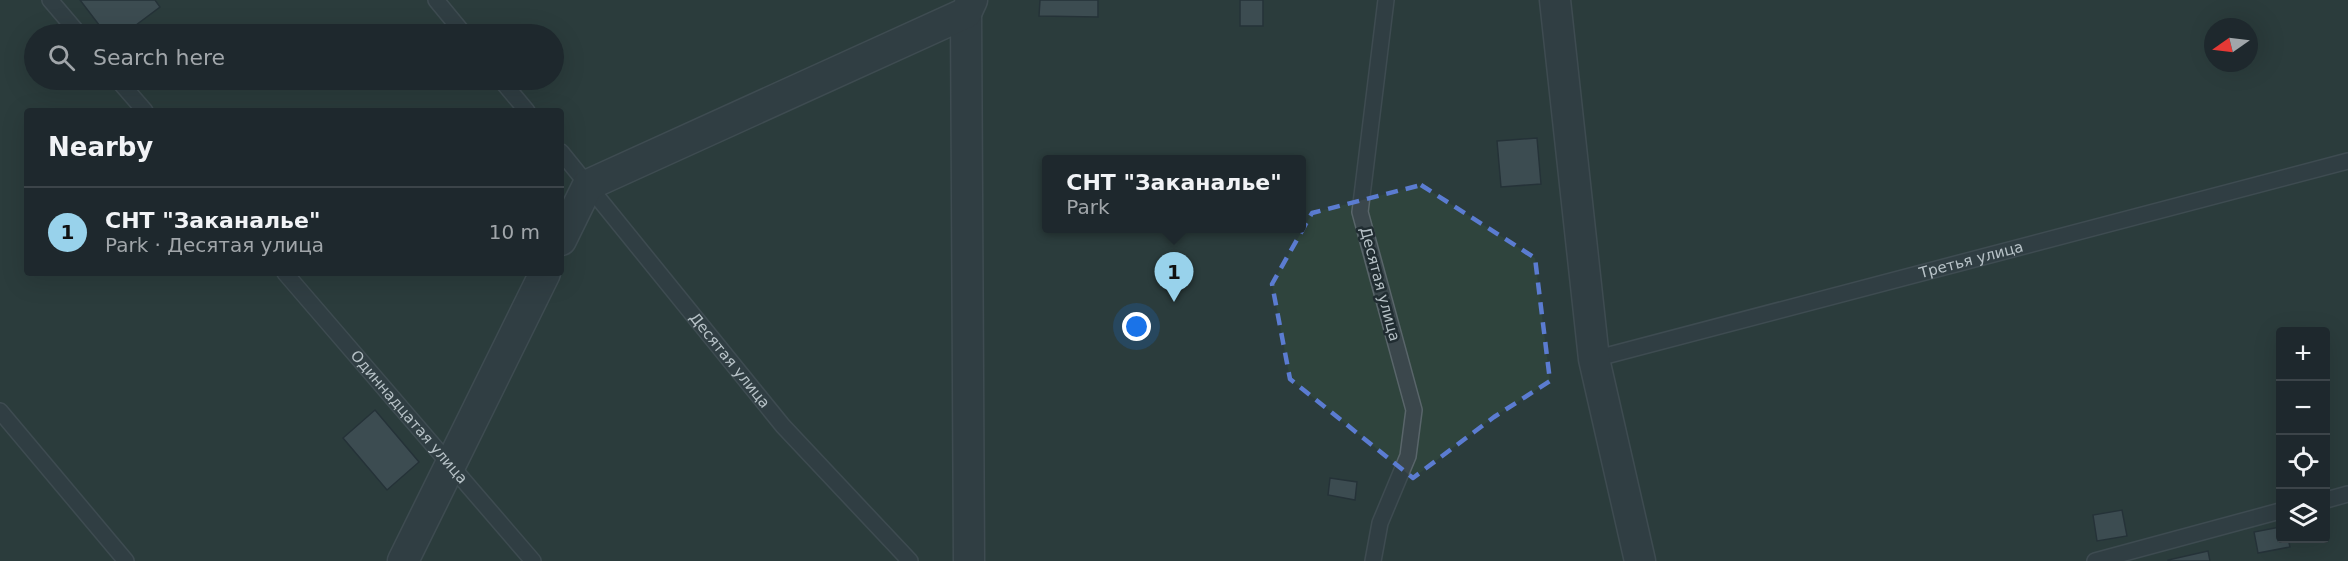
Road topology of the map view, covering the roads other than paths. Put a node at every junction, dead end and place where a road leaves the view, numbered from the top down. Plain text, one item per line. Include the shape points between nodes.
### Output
1 (50, 0) edge
2 (436, 0) edge
3 (1386, 0) edge
4 (1555, 0) edge
5 (969, 7) edge
6 (70, 24) edge
7 (456, 24) edge
8 (127, 90) edge
9 (509, 90) edge
10 (142, 108) edge
11 (524, 108) edge
12 (564, 156) edge
13 (2348, 161) edge
14 (588, 185) junction
15 (564, 234) edge
16 (288, 276) edge
17 (544, 276) edge
18 (1594, 359) junction
19 (0, 411) edge
20 (450, 465) junction
21 (2348, 494) edge
22 (2330, 499) edge
23 (2276, 513) edge
24 (126, 561) edge
25 (403, 561) edge
26 (533, 561) edge
27 (910, 561) edge
28 (969, 561) edge
29 (1373, 561) edge
30 (1641, 561) edge
31 (2095, 561) edge

1 - 6 lane
2 - 7 lane
3 - 29 lane, Десятая улица via 1360,212 1414,410 1408,456 1380,523
4 - 18 street
5 - 14 street
5 - 28 street
8 - 10 lane
9 - 11 lane
12 - 14 lane, Десятая улица
13 - 18 lane, Третья улица
14 - 15 street
14 - 27 lane, Десятая улица via 783,426
16 - 20 lane, Одиннадцатая улица
17 - 20 street
18 - 30 street
19 - 24 lane
20 - 25 street
20 - 26 lane, Одиннадцатая улица
21 - 22 lane
23 - 31 lane

